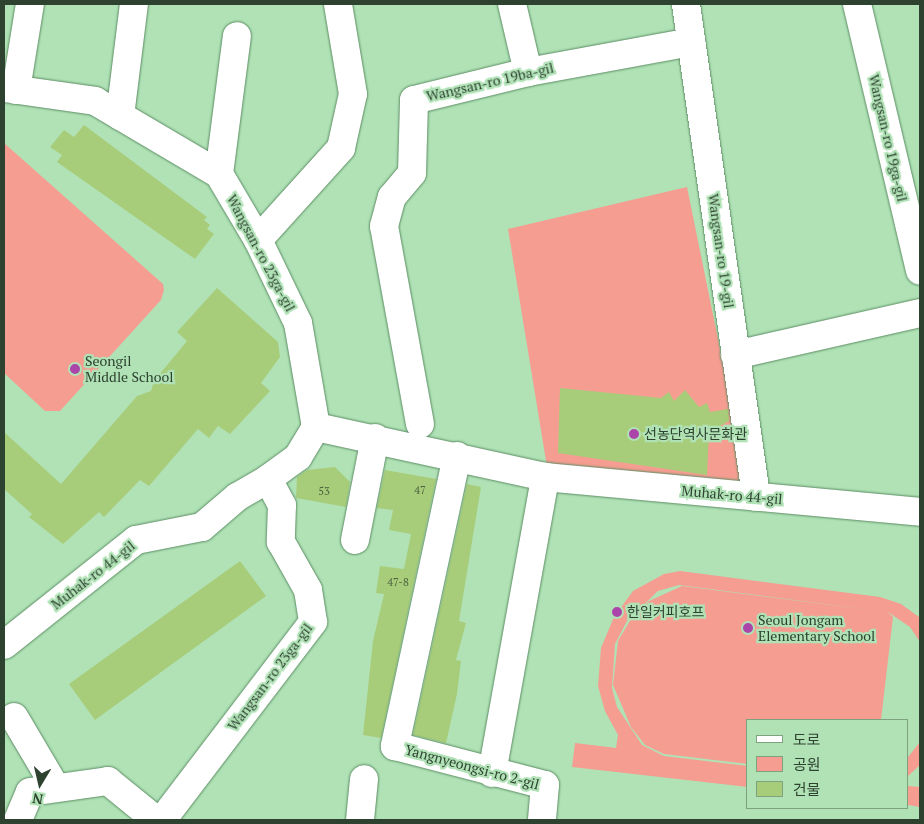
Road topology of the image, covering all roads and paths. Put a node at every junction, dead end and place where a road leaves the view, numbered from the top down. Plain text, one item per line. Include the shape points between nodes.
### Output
1 (30, 4) edge
2 (134, 4) edge
3 (338, 4) edge
4 (512, 4) edge
5 (686, 4) edge
6 (857, 4) edge
7 (237, 36) dead end
8 (691, 42) junction
9 (528, 72) junction
10 (10, 89) edge
11 (120, 116) junction
12 (219, 174) junction
13 (258, 240) junction
14 (920, 271) edge
15 (920, 313) edge
16 (736, 355) junction
17 (420, 424) dead end
18 (316, 427) junction
19 (375, 438) junction
20 (457, 456) junction
21 (545, 476) junction
22 (268, 479) junction
23 (756, 497) junction
24 (920, 512) edge
25 (355, 540) dead end
26 (4, 645) edge
27 (14, 716) dead end
28 (492, 773) junction
29 (364, 780) dead end
30 (56, 788) junction
31 (18, 820) edge
32 (156, 820) edge
33 (162, 820) edge
34 (360, 820) edge
35 (542, 820) edge

1 - 10 street, Wangsan-ro 23ga-gil
2 - 11 street
3 - 13 street via 353,94 341,148
4 - 9 street
5 - 8 street, Wangsan-ro 19-gil
6 - 14 street, Wangsan-ro 19ga-gil
7 - 12 street
8 - 9 street, Wangsan-ro 19ba-gil
8 - 16 street, Wangsan-ro 19-gil
9 - 17 street, Wangsan-ro 19ba-gil via 414,100 412,173 392,196 384,226
10 - 11 street, Wangsan-ro 23ga-gil via 95,101
11 - 12 street, Wangsan-ro 23ga-gil
12 - 13 street, Wangsan-ro 23ga-gil
13 - 18 street, Wangsan-ro 23ga-gil via 298,323
15 - 16 street
16 - 23 street, Wangsan-ro 19-gil
18 - 19 street, Muhak-ro 44-gil
18 - 22 street via 298,457
19 - 20 street, Muhak-ro 44-gil
19 - 25 street
20 - 21 street, Muhak-ro 44-gil
20 - 28 street, Yangnyeongsi-ro 2-gil via 395,746
21 - 23 street, Muhak-ro 44-gil
21 - 28 street
22 - 26 street, Muhak-ro 44-gil via 237,497 202,527 136,540
22 - 33 street, Wangsan-ro 23ga-gil via 282,505 281,542 308,590 313,622
23 - 24 street, Muhak-ro 44-gil
27 - 30 street
28 - 35 street, Yangnyeongsi-ro 2-gil via 545,785
29 - 34 street
30 - 31 street via 30,792
30 - 32 street via 108,781

